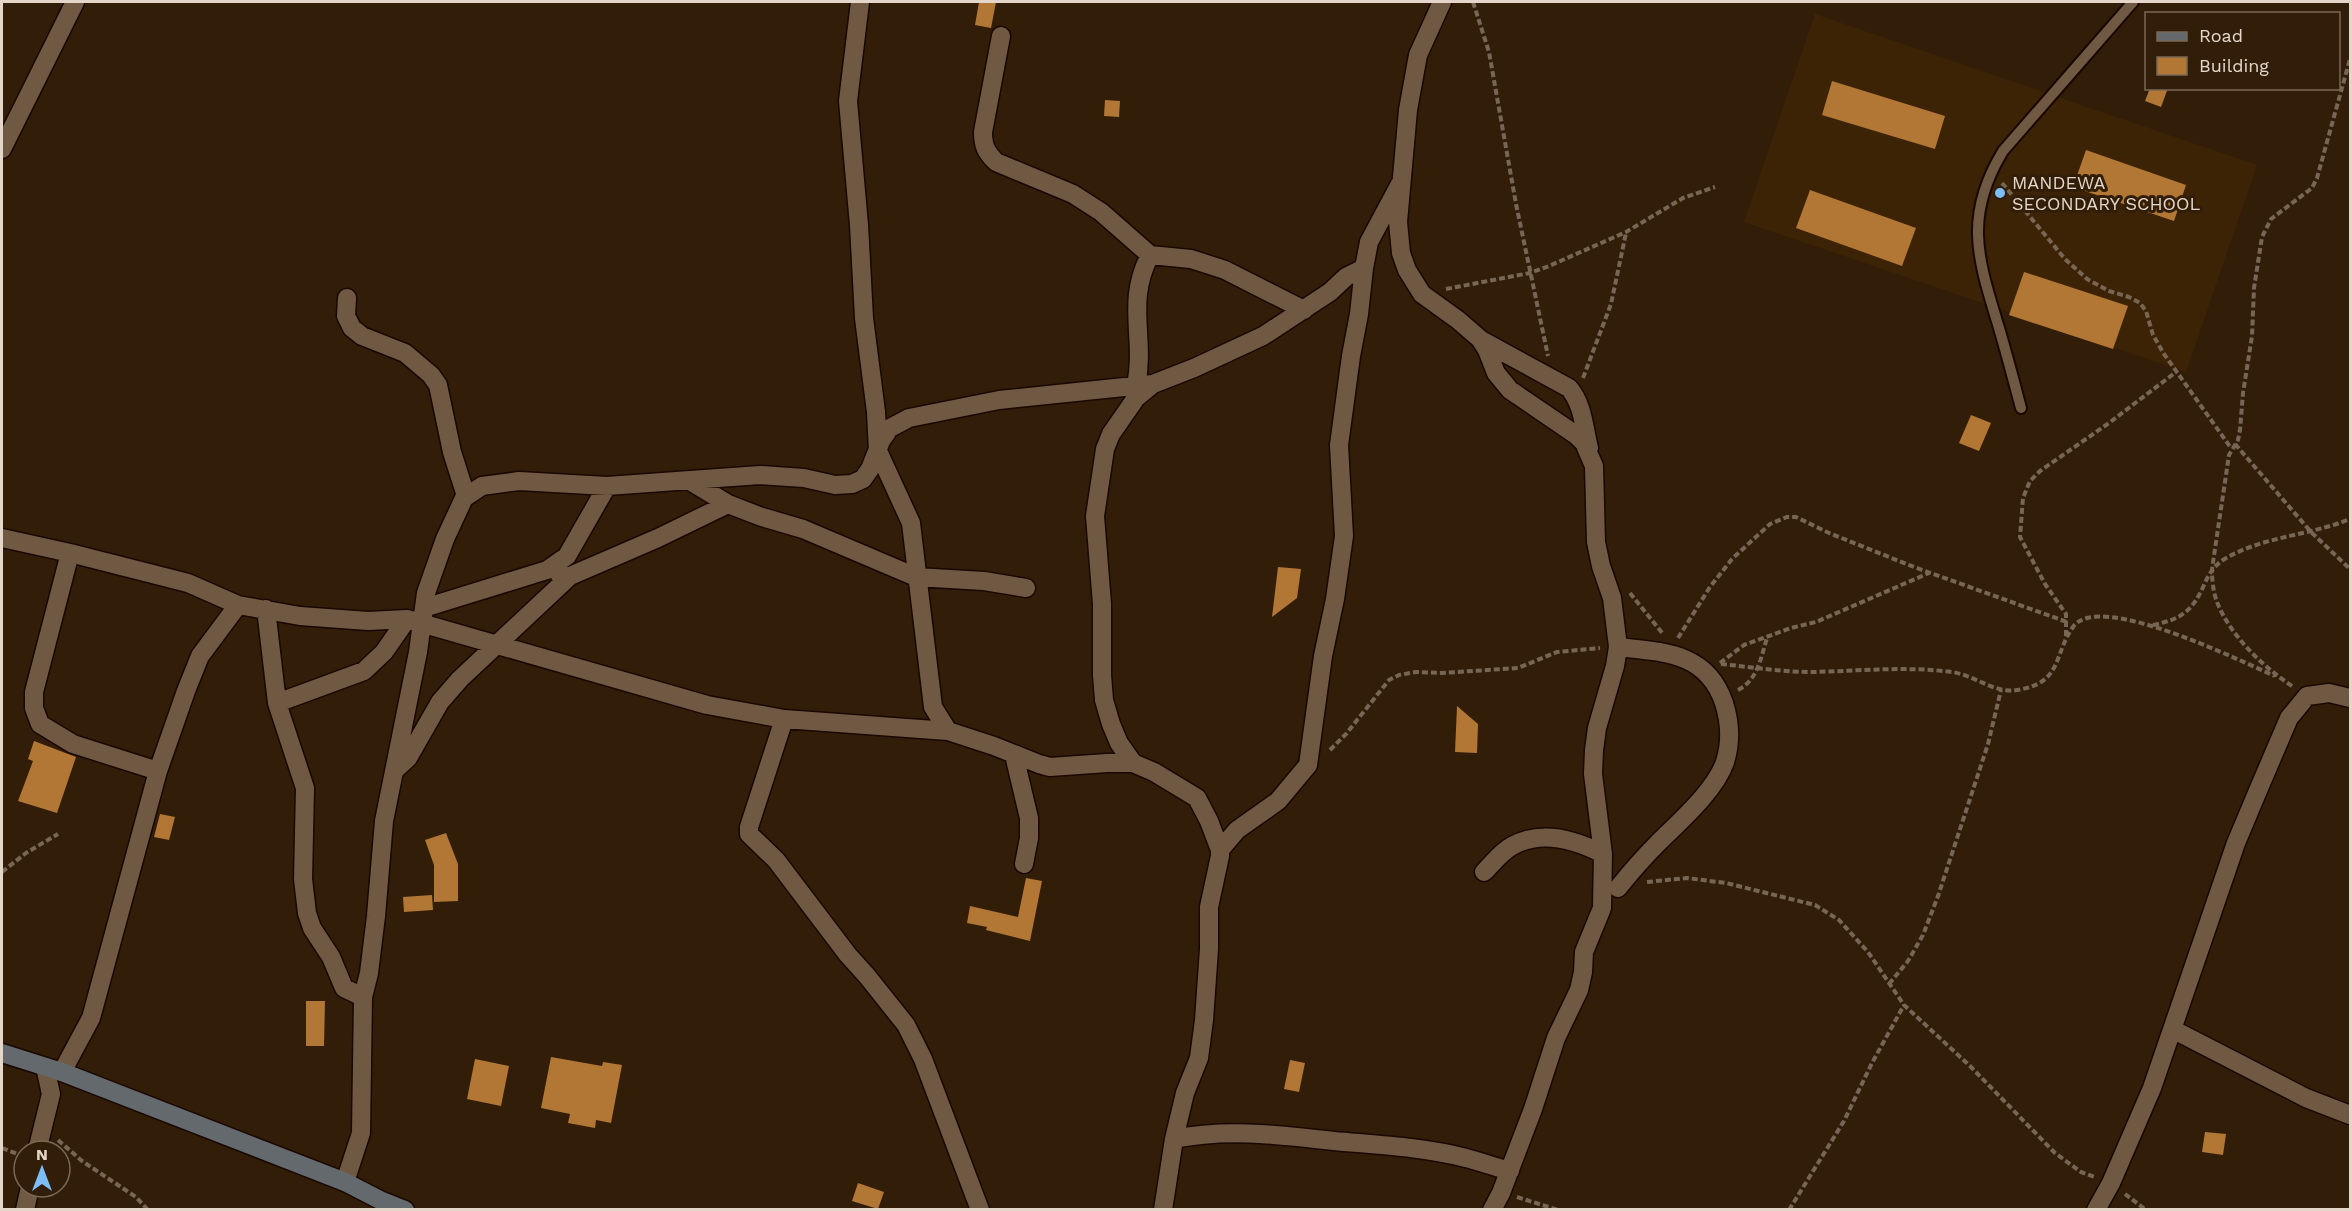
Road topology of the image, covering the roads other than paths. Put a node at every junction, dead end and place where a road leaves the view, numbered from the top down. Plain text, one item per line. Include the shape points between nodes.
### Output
1 (75, 2) edge
2 (860, 2) edge
3 (1442, 2) edge
4 (2133, 2) edge
5 (1001, 36) dead end
6 (2, 149) edge
7 (1400, 184) junction
8 (1150, 255) junction
9 (1364, 268) junction
10 (347, 298) dead end
11 (1304, 310) junction
12 (1479, 339) junction
13 (1144, 385) junction
14 (2021, 408) dead end
15 (878, 451) junction
16 (1590, 454) junction
17 (690, 482) junction
18 (608, 486) junction
19 (466, 496) junction
20 (728, 504) junction
21 (2, 538) edge
22 (70, 553) junction
23 (570, 576) junction
24 (916, 577) junction
25 (525, 578) junction
26 (1026, 588) dead end
27 (238, 605) junction
28 (266, 609) junction
29 (418, 617) junction
30 (494, 645) junction
31 (1618, 647) junction
32 (2350, 698) edge
33 (277, 704) junction
34 (784, 719) junction
35 (948, 731) junction
36 (1014, 755) junction
37 (1133, 764) junction
38 (395, 770) junction
39 (158, 771) junction
40 (1220, 850) junction
41 (1604, 854) junction
42 (1024, 864) dead end
43 (1484, 872) dead end
44 (1618, 888) road end
45 (363, 997) junction
46 (2174, 1030) junction
47 (2, 1053) edge
48 (54, 1070) junction
49 (2350, 1115) edge
50 (40, 1139) edge
51 (1174, 1139) junction
52 (1510, 1171) junction
53 (345, 1182) junction
54 (405, 1209) edge
55 (980, 1209) edge
56 (1163, 1209) edge
57 (1492, 1209) edge
58 (2096, 1209) edge

1 - 6 street
2 - 15 street via 848,100
3 - 7 street via 1418,55
4 - 14 lane via 2003,151 1991,171 1978,217 1977,246
5 - 8 street via 983,132 987,153 996,162 1073,194 1101,212
7 - 9 street via 1369,242
7 - 12 street via 1398,222 1407,270 1422,294
8 - 11 street via 1191,259 1225,270
8 - 13 street via 1143,267 1136,301
9 - 11 street
9 - 40 street via 1339,445 1344,536 1308,765 1278,801 1237,830
10 - 19 street via 346,316 352,328 405,353 438,385
11 - 13 street via 1263,336 1194,368
12 - 16 street via 1496,373 1510,390 1576,435
12 - 16 street via 1560,383 1576,396
13 - 15 street via 999,400 909,418 890,428
13 - 37 street via 1105,449 1095,516 1104,700 1119,743
15 - 17 street via 863,479 844,485 760,475
15 - 24 street via 911,524
16 - 31 street via 1594,466 1596,542 1612,597
17 - 18 street
17 - 20 street
18 - 19 street via 519,481 482,486
18 - 25 street via 567,556 547,570
19 - 29 street via 445,539
20 - 23 street
20 - 24 street via 812,532
21 - 22 street
22 - 27 street via 188,582
22 - 39 street via 34,692 40,724 73,744
23 - 25 street
23 - 30 street
24 - 26 street
24 - 35 street via 933,707
25 - 29 street
27 - 28 street
27 - 39 street via 201,656
28 - 29 street via 368,621
28 - 33 street
29 - 30 street
29 - 33 street via 364,671
29 - 38 street
30 - 34 street via 707,705
30 - 38 street via 440,702 408,758
31 - 41 street via 1594,750 1593,774
31 - 44 street via 1682,654 1710,676 1729,719 1725,763 1714,781
32 - 46 street via 2329,693 2307,696 2289,718 2236,843
33 - 45 street via 304,788 304,899 312,928 344,987
34 - 35 street
34 - 55 street via 749,834 776,860 906,1025 923,1059
35 - 36 street
36 - 37 street via 1050,767
36 - 42 street via 1029,818
37 - 40 street via 1197,798
38 - 45 street via 384,821 376,916
39 - 48 street via 91,1018
40 - 51 street via 1209,907 1209,958 1199,1058 1185,1093
41 - 43 street via 1576,840 1534,839 1514,845
41 - 52 street via 1602,908 1584,952 1579,990 1548,1059
45 - 53 street via 361,1133
46 - 49 street via 2306,1098
46 - 58 street via 2152,1088
47 - 48 main road
48 - 50 street
48 - 53 main road
51 - 52 street via 1233,1132 1320,1139 1430,1152
51 - 56 street
52 - 57 street
53 - 54 main road

